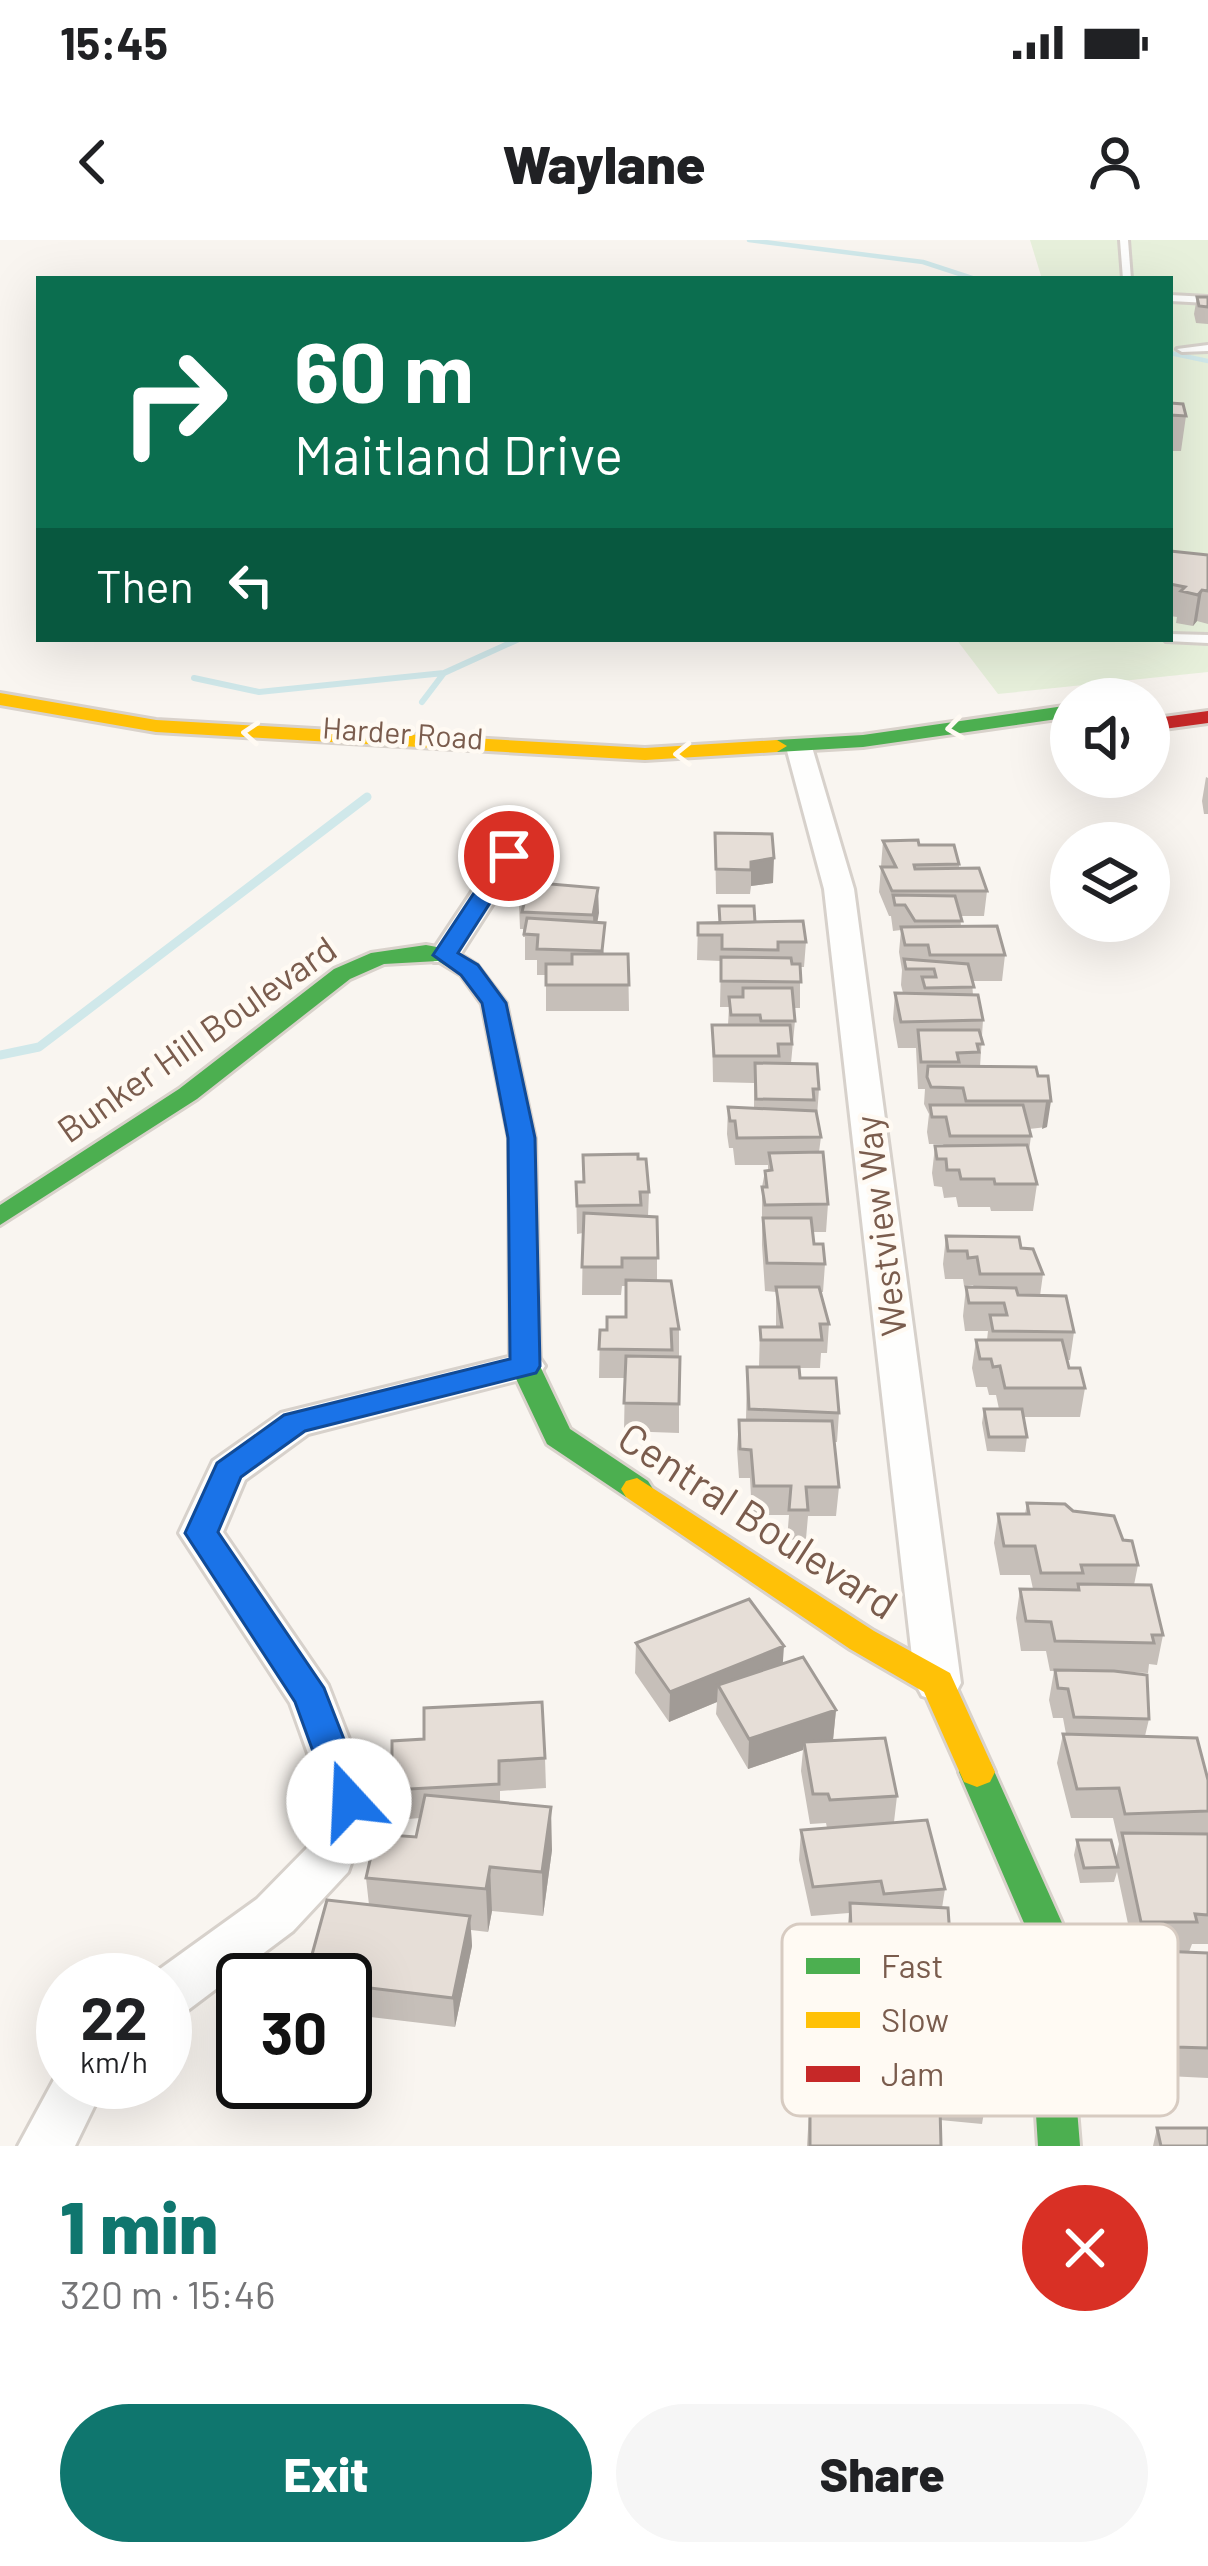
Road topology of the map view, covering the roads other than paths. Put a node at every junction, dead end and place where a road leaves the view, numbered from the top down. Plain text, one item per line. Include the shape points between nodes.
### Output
1 (1124, 240) edge
2 (1127, 276) edge
3 (1173, 298) edge
4 (1208, 300) edge
5 (1208, 348) edge
6 (1182, 350) dead end
7 (1173, 638) edge
8 (1208, 639) edge
9 (1208, 693) edge
10 (1170, 698) edge
11 (0, 699) edge
12 (1050, 715) edge
13 (1208, 717) edge
14 (1170, 722) edge
15 (0, 724) edge
16 (1050, 737) edge
17 (789, 767) junction
18 (509, 856) dead end
19 (445, 955) junction
20 (0, 1217) edge
21 (525, 1366) junction
22 (938, 1683) junction
23 (1043, 1924) edge
24 (192, 1976) edge
25 (65, 2109) edge
26 (1057, 2116) edge
27 (46, 2146) edge
28 (1059, 2146) edge

1 - 2 lane
3 - 4 lane
5 - 6 lane
7 - 8 lane
9 - 10 street
17 -> 11 street, Harder Road via 721,753 557,752 156,726
12 -> 17 street, Harder Road
13 - 14 street
15 - 17 street, Harder Road via 194,752 588,776
16 - 17 street, Harder Road
17 - 22 street, Westview Way via 838,889
18 - 19 street
19 - 20 street, Bunker Hill Boulevard via 380,958 342,974 188,1094
19 - 21 street, Central Boulevard via 469,970 494,1003 522,1138
21 - 22 street, Central Boulevard via 558,1436
21 - 24 street via 295,1423 228,1471 201,1533 311,1698 349,1801 330,1857 275,1915
22 - 23 street
25 - 27 street
26 - 28 street

